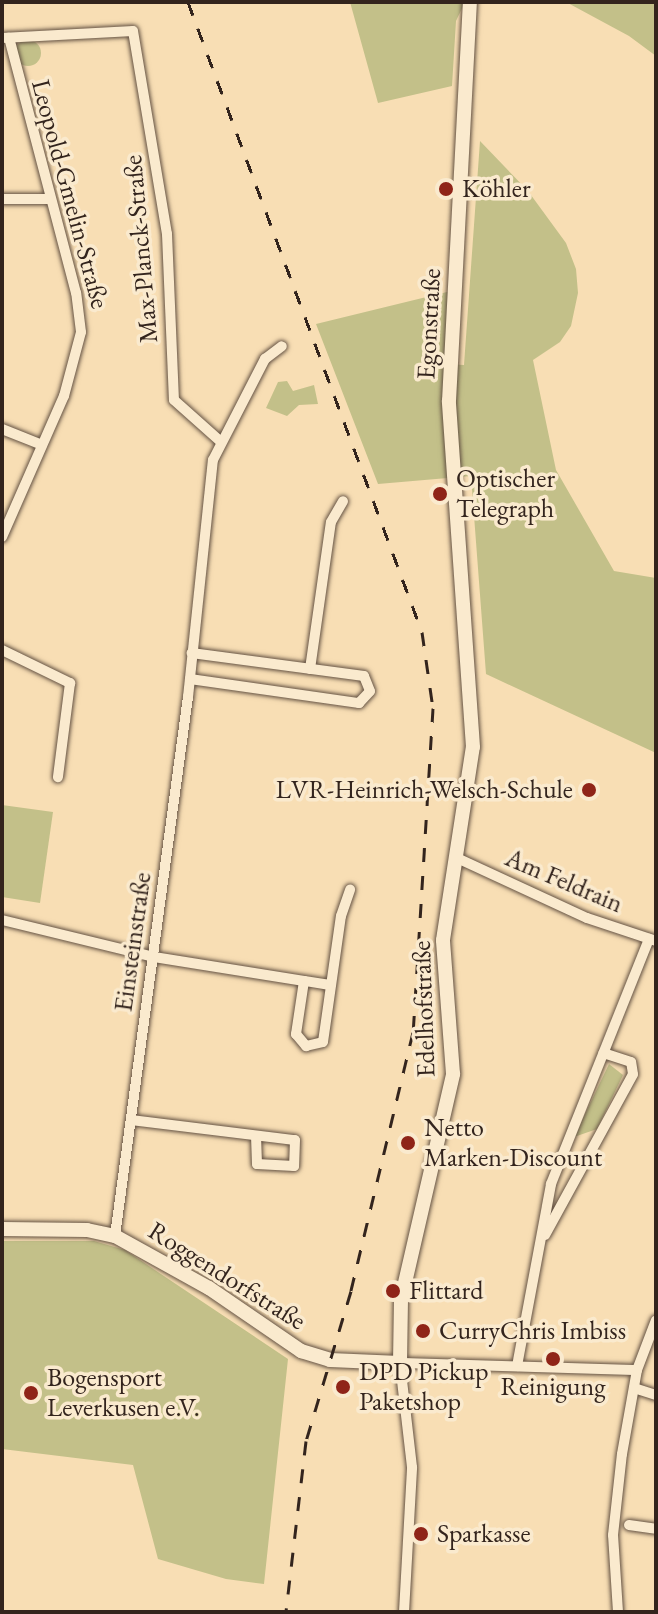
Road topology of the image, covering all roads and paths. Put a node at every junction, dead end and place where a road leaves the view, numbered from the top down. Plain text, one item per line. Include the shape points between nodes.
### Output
1 (470, 2) edge
2 (5, 38) edge
3 (2, 199) edge
4 (49, 199) junction
5 (282, 346) dead end
6 (2, 429) edge
7 (220, 441) junction
8 (42, 445) junction
9 (343, 501) dead end
10 (2, 537) edge
11 (466, 648) joint
12 (2, 650) edge
13 (192, 653) junction
14 (310, 669) junction
15 (190, 679) junction
16 (58, 777) dead end
17 (457, 858) junction
18 (350, 890) dead end
19 (2, 920) edge
20 (652, 940) edge
21 (154, 957) junction
22 (304, 981) junction
23 (330, 985) junction
24 (603, 1053) junction
25 (131, 1120) junction
26 (256, 1136) junction
27 (2, 1229) edge
28 (115, 1236) junction
29 (539, 1247) junction
30 (656, 1320) edge
31 (400, 1363) junction
32 (517, 1366) junction
33 (637, 1370) junction
34 (634, 1388) junction
35 (656, 1395) edge
36 (629, 1525) dead end
37 (656, 1529) edge
38 (404, 1612) edge
39 (618, 1612) edge

1 - 11 street, Egonstraße via 449,401
2 - 4 street, Leopold-Gmelin-Straße
2 - 7 street, Max-Planck-Straße via 133,31 167,234 174,400
3 - 4 street
4 - 8 street, Leopold-Gmelin-Straße via 76,293 81,332 76,361
5 - 7 street, Einsteinstraße via 265,359
6 - 8 street
7 - 13 street, Einsteinstraße via 213,460
8 - 10 street, Leopold-Gmelin-Straße
9 - 14 street via 331,522
11 - 17 street, Edelhofstraße via 473,747
12 - 16 street via 61,674 70,683
13 - 14 street
13 - 15 street, Einsteinstraße
14 - 15 street via 364,676 370,691 359,703
15 - 21 street, Einsteinstraße
17 - 20 street, Am Feldrain via 587,918
17 - 31 street, Edelhofstraße via 443,940 453,1074 401,1297
18 - 23 street
19 - 21 street
20 - 24 street
21 - 22 street
21 - 25 street, Einsteinstraße
22 - 23 street
22 - 23 street via 296,1034 306,1046 323,1042
24 - 29 street via 551,1184
24 - 29 street via 631,1062 633,1074
25 - 26 street
25 - 28 street, Einsteinstraße
26 - 26 street via 295,1140 294,1166 257,1164
27 - 28 street, Roggendorfstraße via 87,1230
28 - 31 street, Roggendorfstraße via 209,1288 301,1351 330,1360
29 - 32 street
30 - 33 street
31 - 32 street
31 - 38 street via 412,1467
32 - 33 street
33 - 34 street
34 - 35 street
34 - 39 street via 613,1535
36 - 37 street

